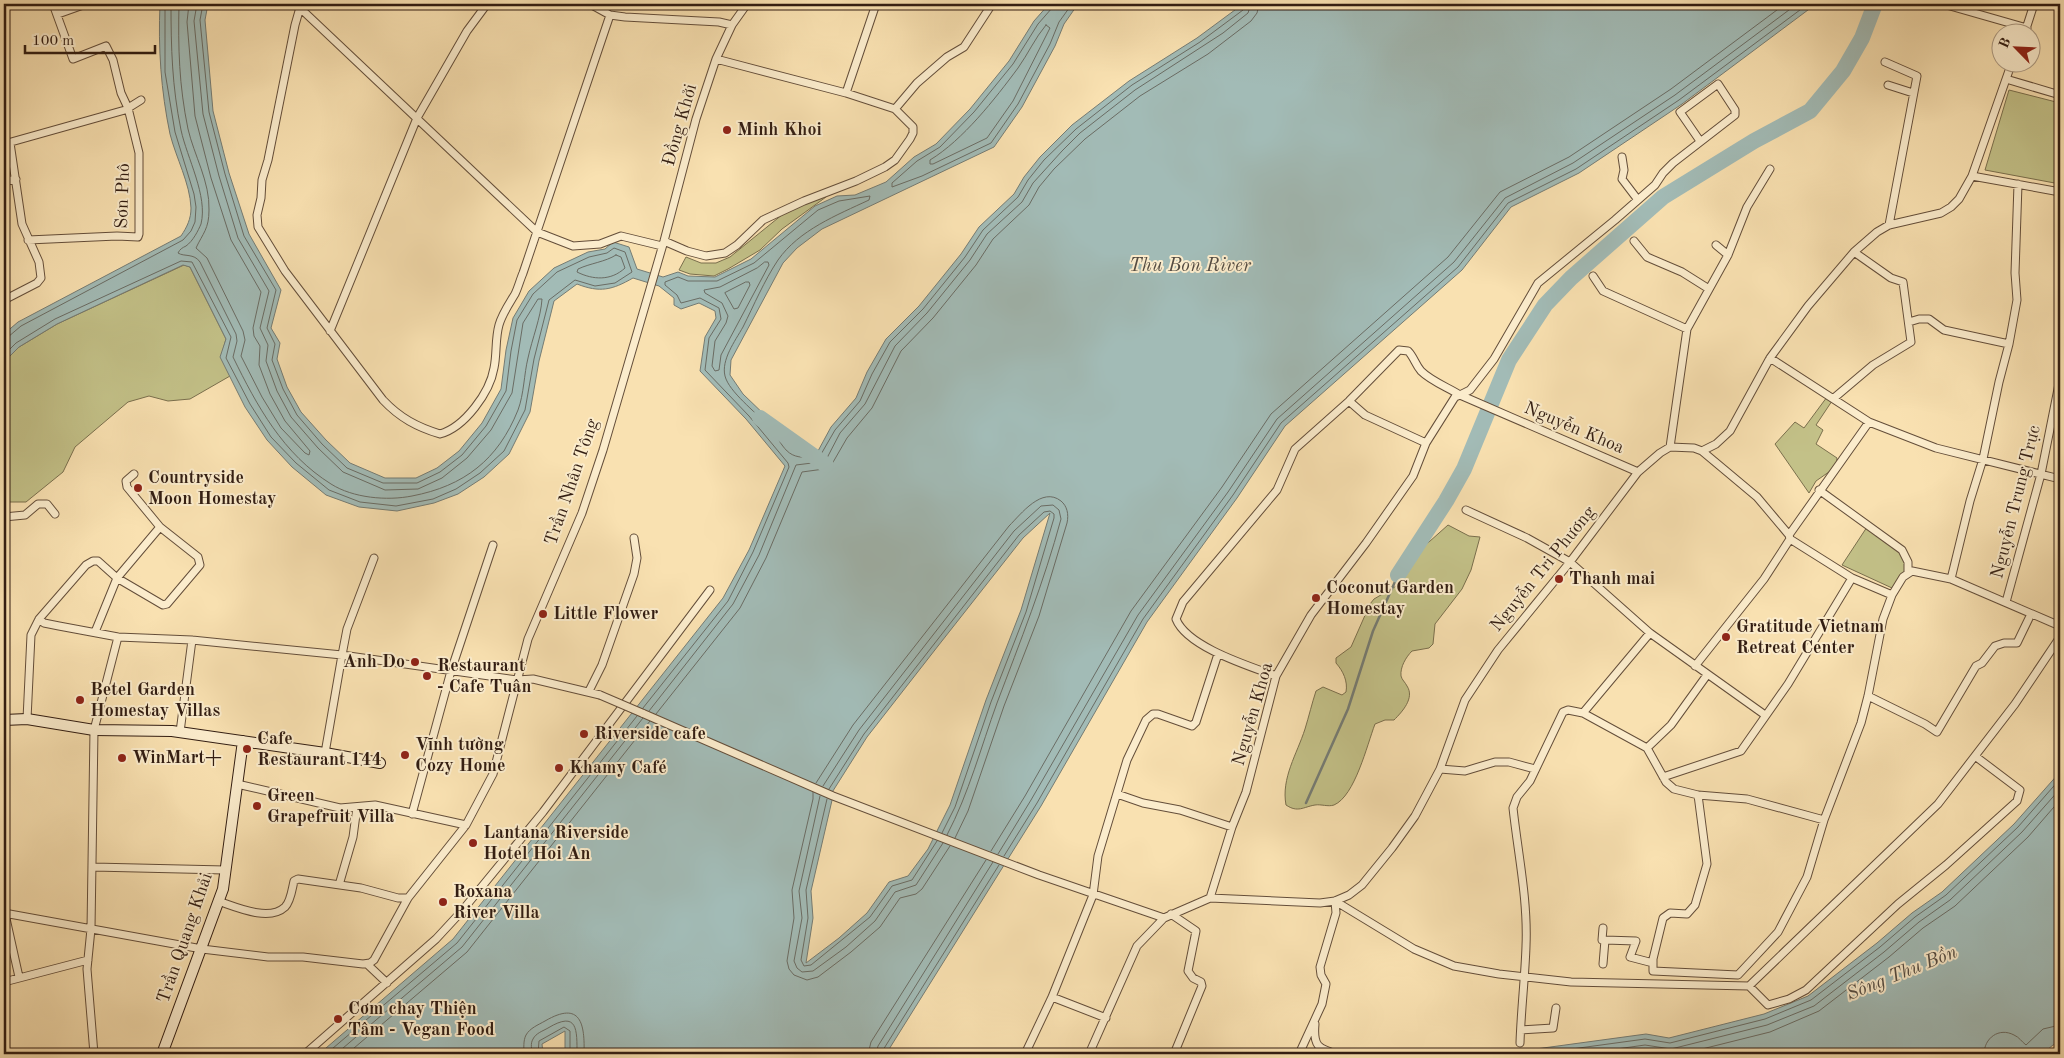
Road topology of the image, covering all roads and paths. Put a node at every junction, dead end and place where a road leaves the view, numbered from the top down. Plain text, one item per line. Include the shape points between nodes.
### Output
1 (53, 4) edge
2 (86, 4) edge
3 (487, 4) edge
4 (590, 4) edge
5 (747, 4) edge
6 (876, 4) edge
7 (992, 4) edge
8 (1943, 4) edge
9 (2034, 4) edge
10 (301, 6) edge
11 (58, 14) junction
12 (610, 15) junction
13 (2000, 22) edge
14 (2028, 22) edge
15 (732, 25) junction
16 (716, 59) junction
17 (1885, 62) dead end
18 (2008, 72) edge
19 (2006, 79) junction
20 (1888, 85) dead end
21 (121, 93) junction
22 (846, 93) junction
23 (1913, 93) junction
24 (2060, 95) edge
25 (141, 100) dead end
26 (128, 108) junction
27 (895, 109) junction
28 (120, 111) junction
29 (417, 118) junction
30 (1700, 142) junction
31 (7, 144) edge
32 (1622, 157) dead end
33 (1770, 169) dead end
34 (1972, 176) junction
35 (16, 179) junction
36 (4, 182) edge
37 (2018, 184) junction
38 (2060, 192) edge
39 (1638, 200) junction
40 (1889, 225) junction
41 (537, 232) junction
42 (28, 240) junction
43 (1634, 241) dead end
44 (663, 243) junction
45 (1716, 245) dead end
46 (1854, 252) junction
47 (1728, 255) junction
48 (657, 261) joint
49 (1593, 276) dead end
50 (1709, 289) junction
51 (4, 300) edge
52 (1909, 322) junction
53 (1687, 329) junction
54 (330, 331) junction
55 (2009, 344) junction
56 (1770, 358) junction
57 (2060, 379) edge
58 (1460, 394) junction
59 (1834, 398) junction
60 (1349, 401) junction
61 (1869, 422) junction
62 (1426, 443) junction
63 (1670, 447) junction
64 (1702, 451) junction
65 (1983, 459) junction
66 (1638, 472) junction
67 (134, 474) dead end
68 (2041, 474) junction
69 (2060, 479) edge
70 (1819, 490) junction
71 (1466, 510) dead end
72 (55, 514) dead end
73 (4, 517) edge
74 (160, 527) junction
75 (1790, 537) junction
76 (634, 538) dead end
77 (493, 545) dead end
78 (374, 558) dead end
79 (1570, 562) junction
80 (1908, 573) junction
81 (117, 578) junction
82 (1852, 578) junction
83 (1951, 579) junction
84 (710, 590) dead end
85 (1892, 595) junction
86 (2006, 602) junction
87 (2031, 614) junction
88 (39, 618) junction
89 (2060, 626) edge
90 (95, 632) junction
91 (1650, 633) junction
92 (118, 637) junction
93 (2060, 637) edge
94 (192, 640) junction
95 (1218, 654) junction
96 (342, 655) junction
97 (1695, 666) junction
98 (451, 671) junction
99 (1276, 676) junction
100 (1708, 676) junction
101 (517, 680) junction
102 (589, 691) junction
103 (1868, 696) junction
104 (1583, 713) junction
105 (1765, 715) junction
106 (27, 719) junction
107 (4, 720) edge
108 (94, 730) junction
109 (180, 732) junction
110 (243, 741) junction
111 (1648, 748) junction
112 (325, 753) junction
113 (1975, 756) junction
114 (380, 763) dead end
115 (1440, 769) junction
116 (1535, 769) junction
117 (1663, 777) junction
118 (237, 784) junction
119 (1117, 794) junction
120 (1698, 795) junction
121 (357, 807) junction
122 (412, 814) junction
123 (1824, 820) junction
124 (466, 826) junction
125 (1232, 827) junction
126 (93, 867) junction
127 (225, 870) junction
128 (339, 884) junction
129 (1093, 895) junction
130 (408, 898) junction
131 (1210, 898) junction
132 (218, 901) junction
133 (1335, 901) junction
134 (4, 914) edge
135 (1167, 916) junction
136 (1603, 928) dead end
137 (91, 930) junction
138 (1606, 940) junction
139 (202, 949) junction
140 (88, 960) junction
141 (1653, 963) junction
142 (367, 964) junction
143 (1602, 964) dead end
144 (1523, 977) junction
145 (19, 978) junction
146 (4, 982) edge
147 (387, 983) junction
148 (1749, 986) junction
149 (1052, 997) junction
150 (1556, 1008) dead end
151 (1106, 1018) junction
152 (1315, 1022) junction
153 (1521, 1030) junction
154 (1520, 1043) dead end
155 (94, 1054) edge
156 (162, 1054) edge
157 (305, 1054) edge
158 (1025, 1054) edge
159 (1089, 1054) edge
160 (1174, 1054) edge
161 (1299, 1054) edge
162 (1338, 1054) edge

1 - 11 street
2 - 11 street
3 - 29 street via 467,31
4 - 12 street
5 - 15 street, Đồng Khởi
6 - 22 street
7 - 27 street via 964,47 917,83
8 - 13 street
9 - 14 street
10 - 29 street
10 - 54 street via 262,180 258,226 285,272
11 - 21 street via 73,59 106,46
12 - 15 street
12 - 41 street
15 - 16 street, Đồng Khởi
16 - 22 street
16 - 44 street, Đồng Khởi via 696,118
17 - 23 street via 1917,76
18 - 19 street
19 - 24 street
19 - 34 street
20 - 23 street
21 - 26 street
21 - 28 street
22 - 27 street
23 - 40 street
25 - 26 street
26 - 28 street
26 - 42 street, Sơn Phô via 139,154 138,237
27 - 44 street via 913,127 913,133 895,160 885,167 763,220 725,253 706,256
28 - 31 street
29 - 41 street
29 - 54 street
30 - 30 street, Nguyễn Khoa via 1680,112 1718,84 1735,115
30 - 39 street, Nguyễn Khoa via 1663,173
31 - 35 street
32 - 39 street via 1622,179
33 - 47 street via 1747,207
34 - 37 street
34 - 40 street via 1959,199 1941,213
35 - 36 street
35 - 42 street via 22,224
37 - 38 street
37 - 55 street via 2017,300
39 - 58 street, Nguyễn Khoa via 1538,283 1494,359 1470,390
40 - 46 street
41 - 44 street via 573,246 600,244 621,236
41 - 54 street via 516,292 499,324 490,383 478,404 446,433 426,430 396,413
42 - 51 street via 39,262 40,278 37,283
43 - 50 street via 1647,257 1682,272
44 - 48 street, Đồng Khởi
45 - 47 street
46 - 52 street via 1891,278 1903,282
46 - 56 street via 1808,306
47 - 50 street
48 - 101 street, Trần Nhân Tông via 582,514 528,639
49 - 53 street via 1603,291
50 - 53 street
52 - 55 street via 1929,319 1944,330
52 - 59 street via 1911,342 1872,365
53 - 63 street
55 - 65 street
56 - 59 street
56 - 64 street via 1730,431
57 - 68 street, Nguyễn Trung Trực
58 - 60 street via 1423,373 1408,350 1402,349
58 - 62 street, Nguyễn Khoa via 1451,402
58 - 66 street, Nguyễn Khoa
59 - 61 street
60 - 62 street via 1370,418
60 - 95 street via 1295,449 1276,490 1183,602 1176,619 1179,625
61 - 65 street via 1936,448
61 - 70 street
62 - 99 street, Nguyễn Khoa via 1413,476 1311,615
63 - 64 street
63 - 66 street, Nguyễn Tri Phương
64 - 75 street via 1757,497
65 - 68 street
65 - 83 street
66 - 79 street, Nguyễn Tri Phương
67 - 74 street via 126,481 127,488
68 - 69 street
68 - 86 street, Nguyễn Trung Trực
70 - 75 street
70 - 80 street via 1902,550 1908,562
71 - 79 street
72 - 73 street via 47,504 38,504 24,515
74 - 81 street
74 - 81 street via 198,557 200,565 163,605
75 - 82 street
75 - 97 street via 1764,579
76 - 102 street via 637,558 634,574
77 - 98 street
78 - 96 street via 347,629
79 - 91 street
79 - 115 street, Nguyễn Tri Phương via 1498,650 1465,700
80 - 83 street via 1912,571
80 - 85 street
81 - 88 street via 98,561 93,561
81 - 90 street
82 - 85 street
82 - 105 street via 1788,684
83 - 86 street
84 - 147 street via 544,812 436,939
85 - 103 street via 1883,620
86 - 87 street
87 - 89 street
87 - 103 street via 2017,643 1996,646 1976,666 1937,732
88 - 90 street via 59,626
88 - 106 street via 31,635
90 - 92 street
91 - 97 street
91 - 104 street
92 - 94 street
92 - 108 street
93 - 113 street
94 - 96 street
94 - 109 street
95 - 99 street
95 - 119 street via 1196,722 1192,726 1158,714 1150,716 1127,760
96 - 98 street
96 - 112 street
97 - 100 street
98 - 101 street
98 - 122 street
99 - 125 street, Nguyễn Khoa via 1246,792
100 - 105 street
100 - 111 street via 1671,725
101 - 102 street via 533,679
101 - 124 street, Trần Nhân Tông via 493,774
102 - 129 street, bridge via 833,796
103 - 123 street
104 - 111 street
104 - 116 street via 1563,712
105 - 117 street via 1741,750
106 - 107 street
106 - 108 street
108 - 109 street
108 - 126 street
109 - 110 street
110 - 112 street
110 - 118 street, Trần Quang Khải
111 - 117 street
112 - 114 street
113 - 148 street via 1938,804
113 - 148 street via 2020,790 2017,801 1898,904 1806,990 1768,1005
115 - 116 street via 1465,771 1496,762 1509,762
115 - 133 street, Nguyễn Tri Phương via 1415,816 1392,848 1362,885
116 - 144 street via 1513,808 1524,888 1526,946
117 - 120 street via 1674,789
118 - 121 street via 340,808
118 - 127 street, Trần Quang Khải
119 - 125 street
119 - 129 street via 1098,856
120 - 123 street via 1747,799
120 - 141 street via 1706,864 1694,909 1687,914 1670,913 1663,918
121 - 122 street via 375,805
121 - 128 street via 353,837
122 - 124 street
123 - 141 street via 1807,877 1778,932 1738,975 1653,971
124 - 130 street, Trần Nhân Tông
125 - 131 street, Nguyễn Khoa
126 - 127 street
126 - 137 street
127 - 132 street, Trần Quang Khải
128 - 130 street
128 - 132 street via 295,879 285,907 263,915
129 - 135 street
129 - 149 street
130 - 142 street, Trần Nhân Tông via 374,960
131 - 133 street, Nguyễn Tri Phương
131 - 135 street, Nguyễn Tri Phương
132 - 139 street, Trần Quang Khải
133 - 144 street via 1414,949 1454,966
133 - 152 street via 1336,913 1320,967 1326,984
134 - 137 street
134 - 145 street
135 - 151 street, Nguyễn Tri Phương via 1137,946
135 - 160 street via 1196,931 1188,971 1202,986
136 - 138 street via 1602,940
137 - 139 street
137 - 140 street
138 - 141 street via 1636,941 1630,957
138 - 143 street
139 - 142 street
139 - 156 street, Trần Quang Khải
140 - 145 street
140 - 155 street
142 - 147 street
144 - 148 street via 1572,982
144 - 153 street
145 - 146 street
147 - 157 street
149 - 151 street
149 - 158 street
150 - 153 street via 1553,1028
151 - 159 street, Nguyễn Tri Phương
152 - 161 street
152 - 162 street via 1314,1032 1319,1047
153 - 154 street

